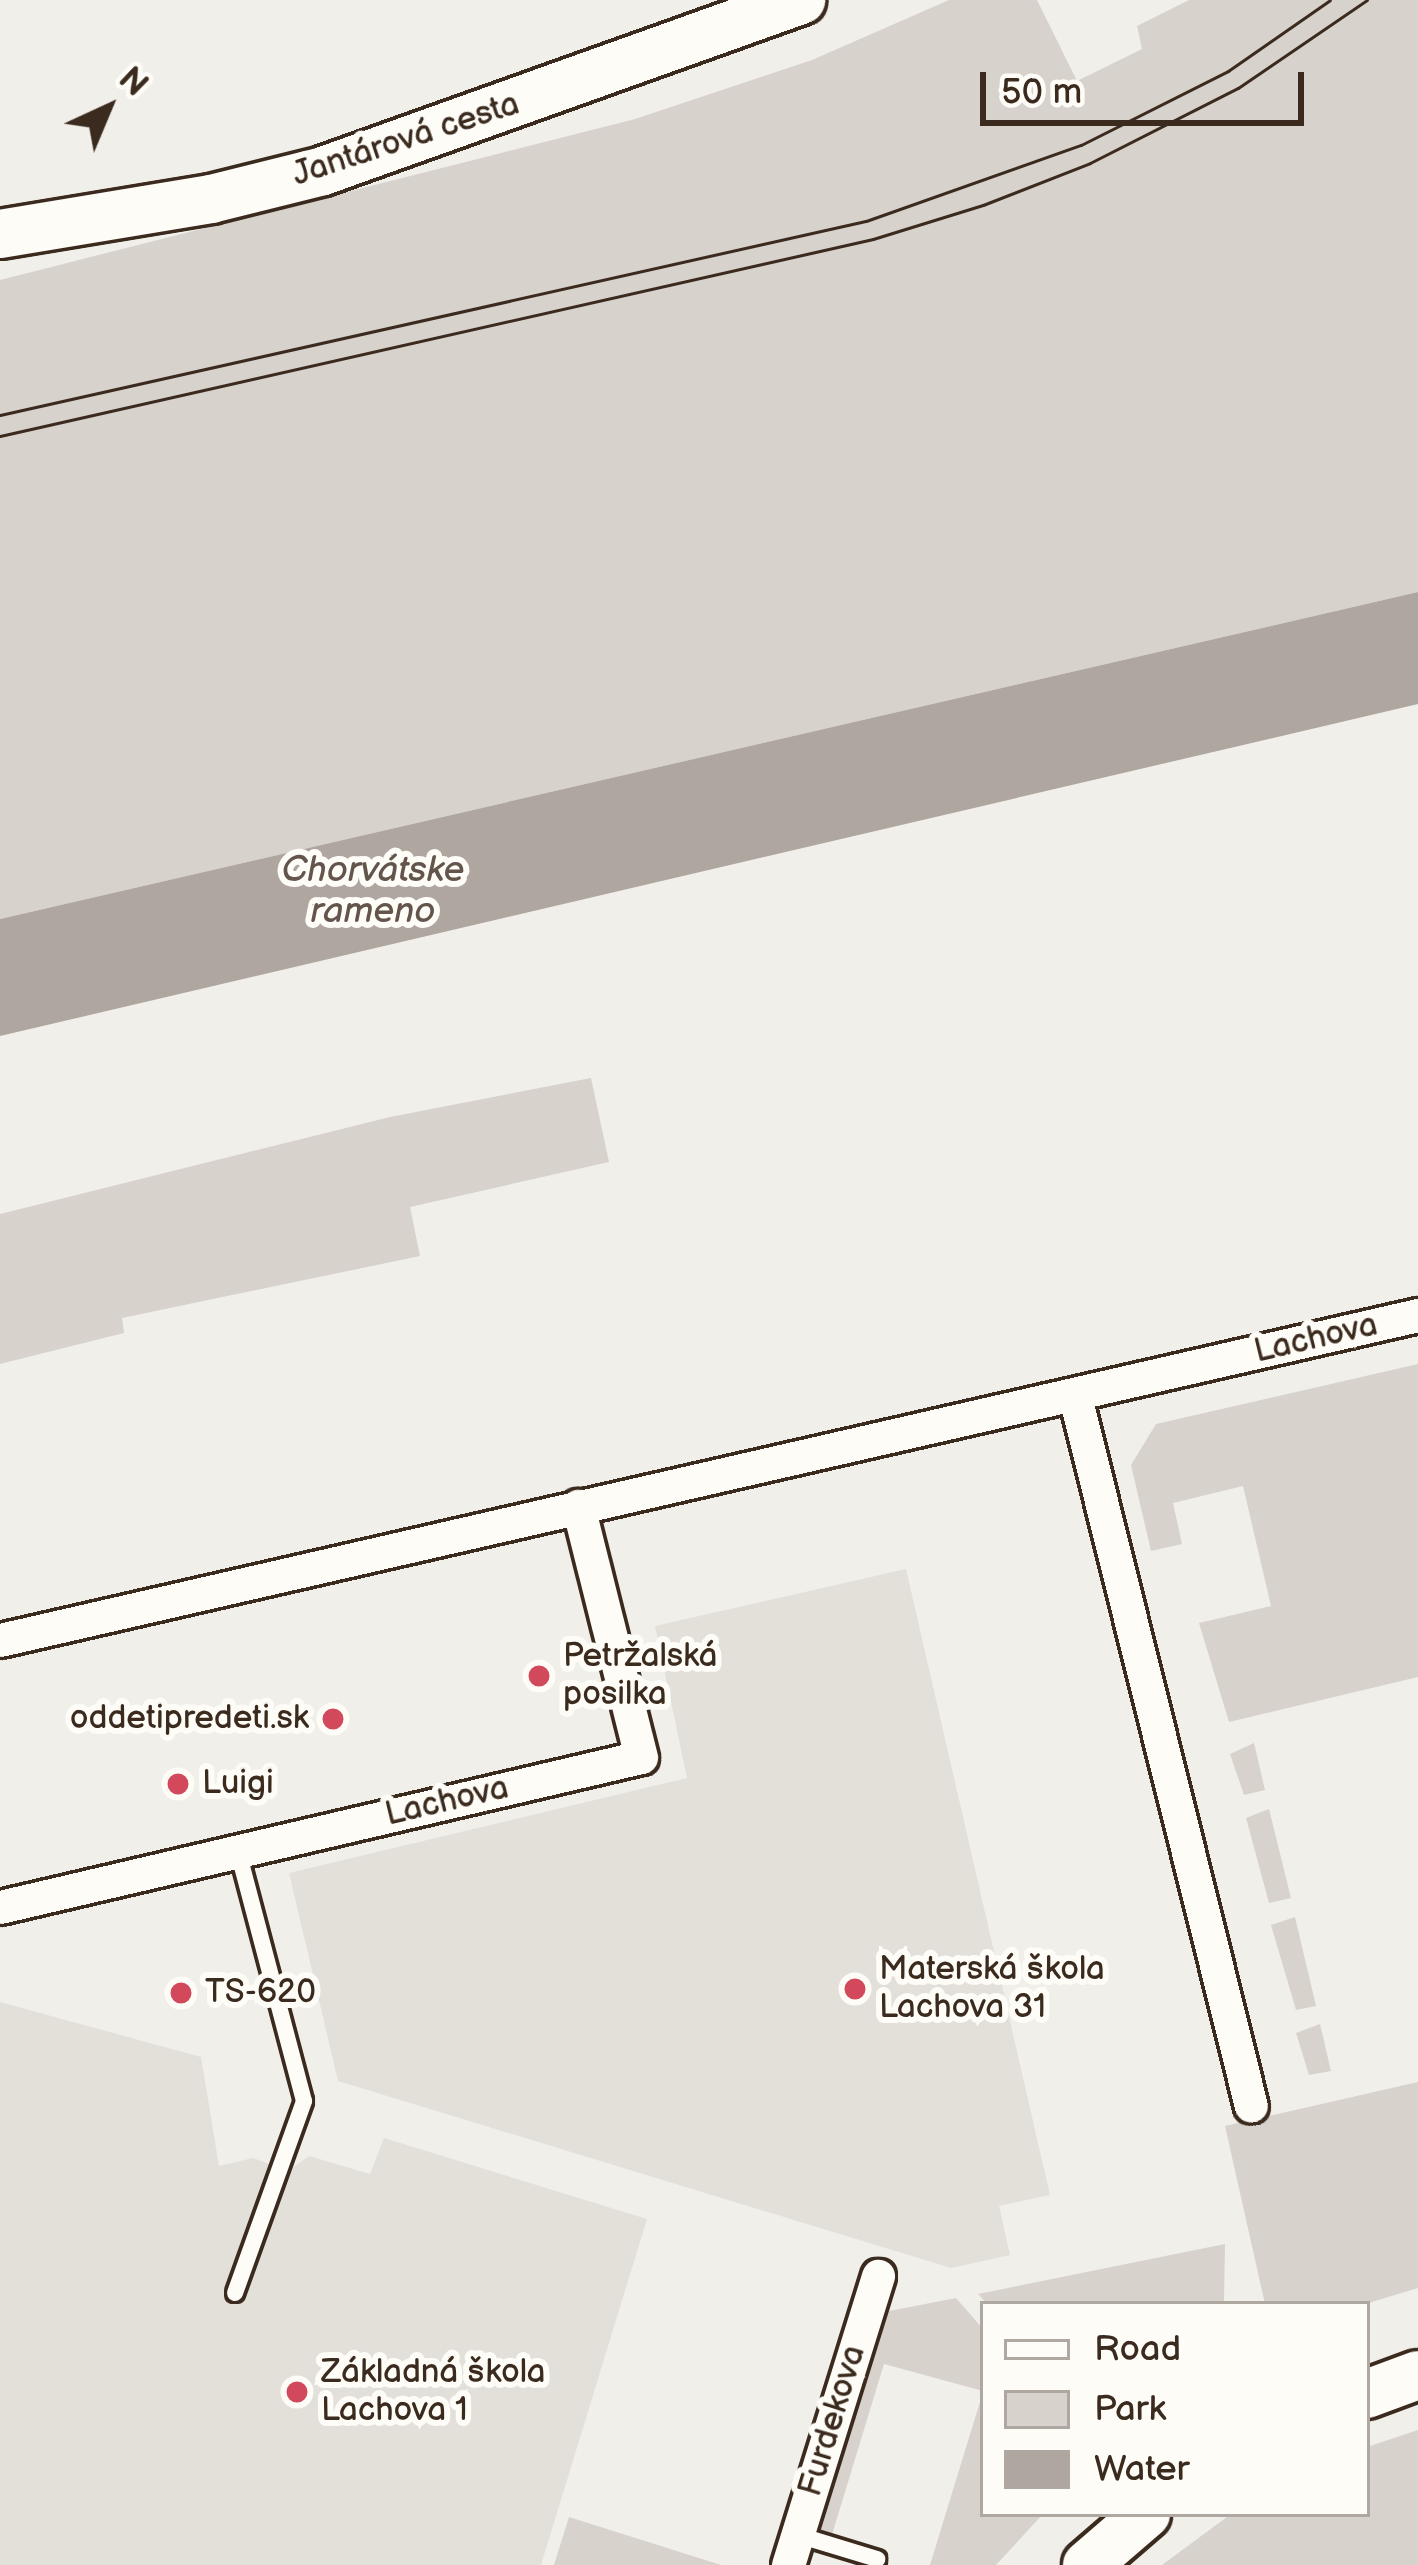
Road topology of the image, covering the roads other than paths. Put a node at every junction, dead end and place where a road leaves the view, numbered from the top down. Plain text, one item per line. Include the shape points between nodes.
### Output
1 (801, 0) edge
2 (0, 234) edge
3 (1418, 1315) edge
4 (1075, 1396) junction
5 (578, 1506) junction
6 (0, 1640) edge
7 (238, 1851) junction
8 (0, 1907) edge
9 (1251, 2106) dead end
10 (878, 2276) dead end
11 (235, 2293) dead end
12 (1418, 2375) edge
13 (1370, 2394) edge
14 (1143, 2517) edge
15 (793, 2550) edge
16 (877, 2559) dead end
17 (1087, 2565) edge

1 - 2 street, Jantárová cesta via 323,170 211,199
3 - 4 street, Lachova
4 - 5 street, Lachova
4 - 9 street
5 - 6 street, Lachova
5 - 7 street, Lachova via 641,1757
7 - 8 street, Lachova
7 - 11 lane via 304,2101
10 - 15 street, Furdekova
12 - 13 street
14 - 17 street
15 - 16 lane

